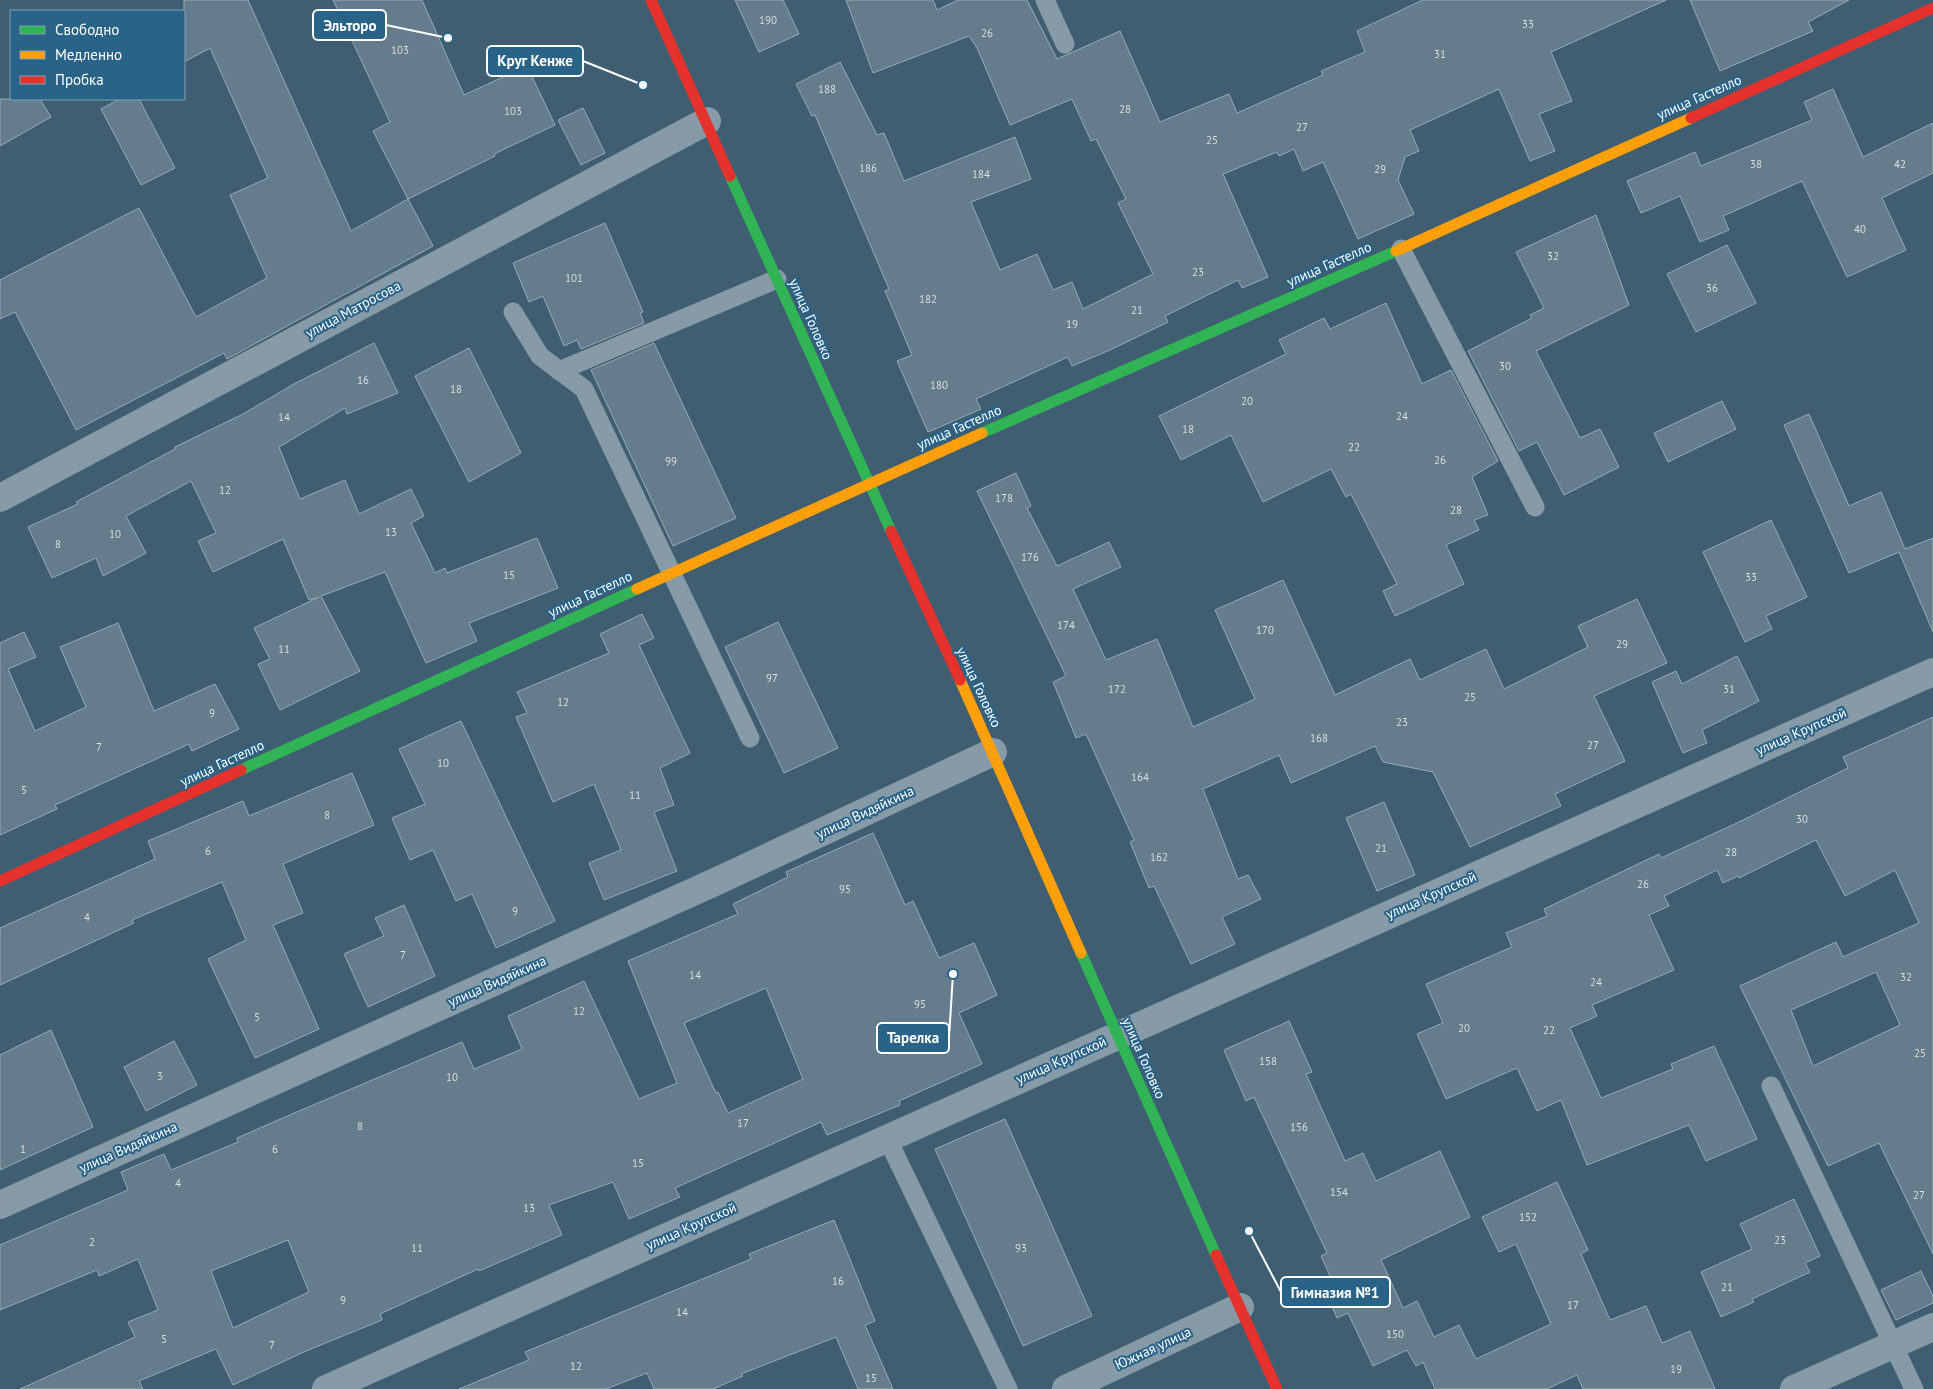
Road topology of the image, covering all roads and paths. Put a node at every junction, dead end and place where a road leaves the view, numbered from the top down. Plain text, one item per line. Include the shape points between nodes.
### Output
1 (650, 0) edge
2 (1045, 0) edge
3 (1933, 8) edge
4 (1065, 44) dead end
5 (707, 121) junction
6 (1401, 249) junction
7 (777, 279) junction
8 (513, 312) dead end
9 (559, 371) junction
10 (868, 483) junction
11 (0, 498) edge
12 (1535, 507) dead end
13 (671, 574) junction
14 (1933, 672) edge
15 (750, 738) dead end
16 (993, 752) junction
17 (0, 881) edge
18 (1117, 1035) junction
19 (1772, 1086) dead end
20 (888, 1138) junction
21 (0, 1205) edge
22 (1240, 1307) junction
23 (1933, 1327) edge
24 (1894, 1344) junction
25 (326, 1389) edge
26 (1008, 1389) edge
27 (1066, 1389) edge
28 (1278, 1389) edge
29 (1794, 1389) edge
30 (1914, 1389) edge

1 - 5 street, улица Головко
2 - 4 lane
3 - 6 street, улица Гастелло
5 - 7 street, улица Головко
5 - 11 street, улица Матросова
6 - 10 street, улица Гастелло
6 - 12 lane
7 - 9 lane
7 - 10 street, улица Головко
8 - 9 lane via 540,356
9 - 13 lane via 584,389
10 - 13 street, улица Гастелло
10 - 16 street, улица Головко
13 - 15 lane
13 - 17 street, улица Гастелло
14 - 18 street, улица Крупской
16 - 18 street, улица Головко
16 - 21 street, улица Видяйкина via 706,886
18 - 20 street, улица Крупской
18 - 22 street, улица Головко
19 - 24 lane
20 - 25 street, улица Крупской
20 - 26 lane
22 - 27 street, Южная улица
22 - 28 street, улица Головко
23 - 24 street
24 - 29 street
24 - 30 lane

